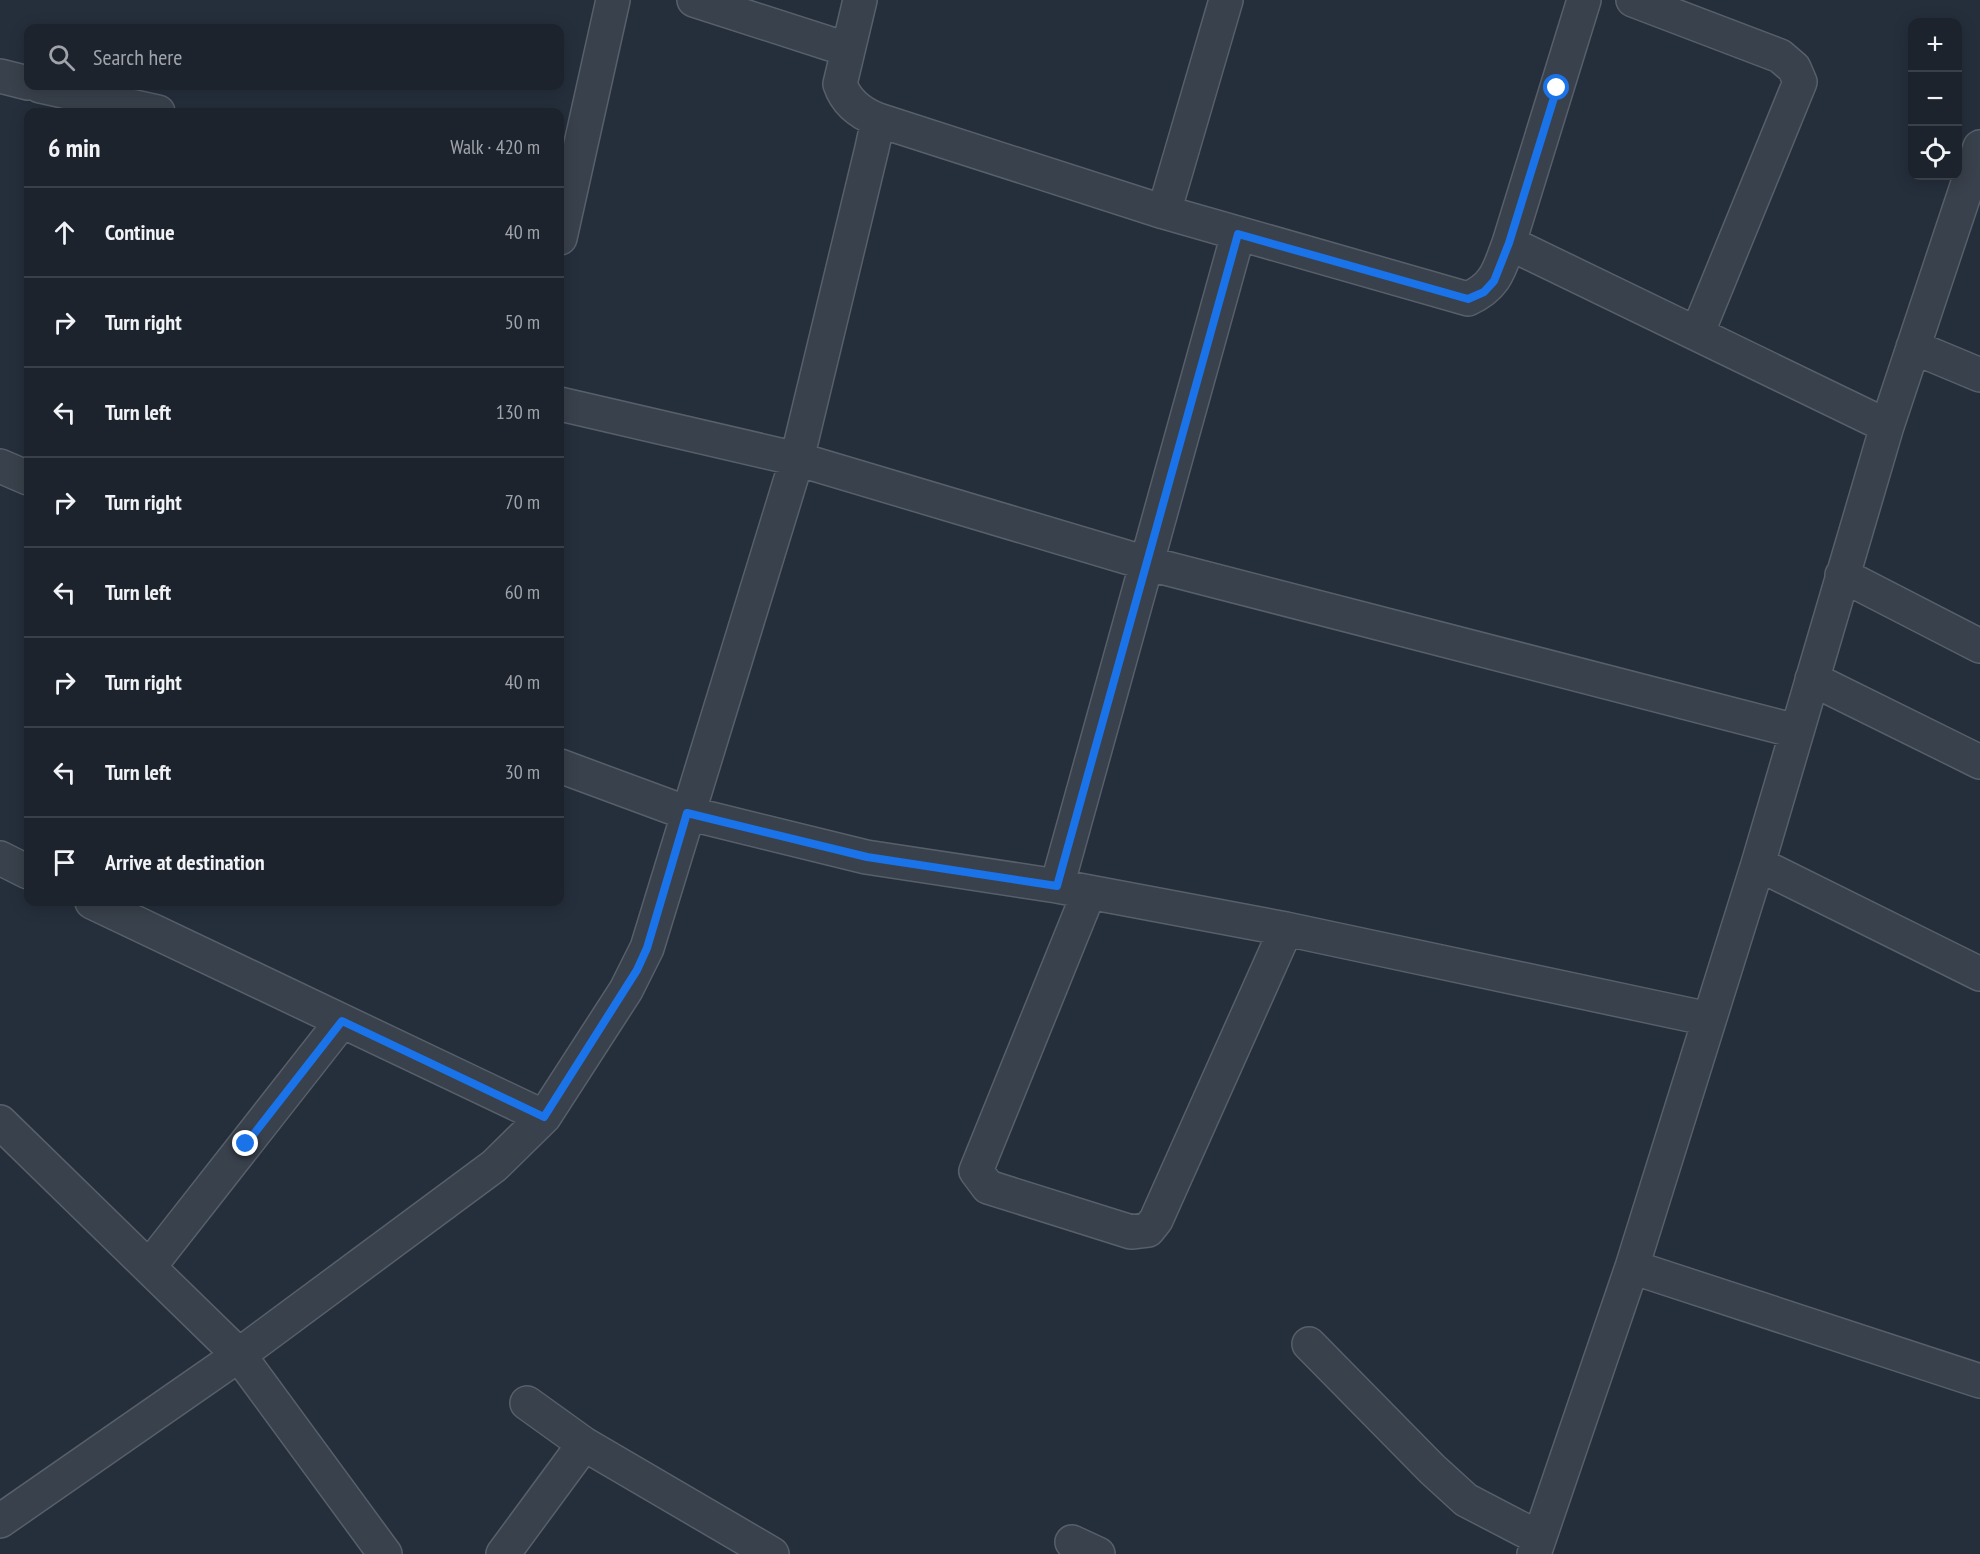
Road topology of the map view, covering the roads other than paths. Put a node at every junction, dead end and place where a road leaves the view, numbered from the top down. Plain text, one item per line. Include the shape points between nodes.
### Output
1 (614, 0) edge
2 (694, 0) edge
3 (860, 0) edge
4 (1226, 0) edge
5 (1584, 0) edge
6 (1634, 0) edge
7 (846, 49) junction
8 (0, 76) edge
9 (24, 82) edge
10 (58, 90) edge
11 (140, 108) edge
12 (878, 120) junction
13 (1980, 147) edge
14 (564, 209) edge
15 (1164, 212) junction
16 (1238, 234) junction
17 (1509, 243) junction
18 (1697, 334) junction
19 (1913, 347) junction
20 (1980, 375) edge
21 (564, 405) edge
22 (1887, 426) junction
23 (797, 459) junction
24 (0, 466) edge
25 (24, 476) edge
26 (1146, 563) junction
27 (1842, 575) junction
28 (1980, 646) edge
29 (1812, 679) junction
30 (1796, 731) junction
31 (1980, 762) edge
32 (564, 767) edge
33 (687, 813) junction
34 (0, 858) edge
35 (1758, 864) junction
36 (24, 870) edge
37 (1057, 886) junction
38 (1089, 892) junction
39 (125, 909) edge
40 (1286, 929) junction
41 (1980, 974) edge
42 (1709, 1019) junction
43 (342, 1021) junction
44 (544, 1117) junction
45 (0, 1122) edge
46 (149, 1267) junction
47 (1632, 1268) junction
48 (1310, 1344) dead end
49 (239, 1355) junction
50 (1980, 1382) edge
51 (527, 1403) dead end
52 (584, 1444) junction
53 (0, 1521) edge
54 (1537, 1546) edge
55 (385, 1554) edge
56 (503, 1554) edge
57 (772, 1554) edge

1 - 14 street
2 - 7 street
3 - 7 street
4 - 15 street
5 - 17 street
6 - 18 street via 1780,56 1794,68 1800,82
7 - 12 street via 840,84 843,92 861,114
8 - 9 street
10 - 11 street
12 - 15 street
12 - 23 street
13 - 19 street
15 - 16 street
16 - 17 street via 1468,299 1484,292 1494,281
16 - 26 street
17 - 18 street
18 - 22 street
19 - 20 street
19 - 22 street
21 - 23 street
22 - 27 street
23 - 26 street
23 - 33 street
24 - 25 street
26 - 30 street
26 - 37 street
27 - 28 street
27 - 29 street
29 - 30 street
29 - 31 street
30 - 35 street
32 - 33 street
33 - 37 street via 867,857
33 - 44 street via 637,970
34 - 36 street
35 - 41 street
35 - 42 street
37 - 38 street
38 - 40 street
38 - 40 street via 976,1171 988,1187 1131,1232 1148,1230 1156,1220
39 - 43 street
40 - 42 street
42 - 47 street
43 - 44 street
43 - 46 street
44 - 49 street via 494,1166
45 - 46 street
46 - 49 street
47 - 50 street
47 - 54 street
48 - 54 street via 1466,1500
49 - 53 street
49 - 55 street
51 - 52 street
52 - 56 street
52 - 57 street

